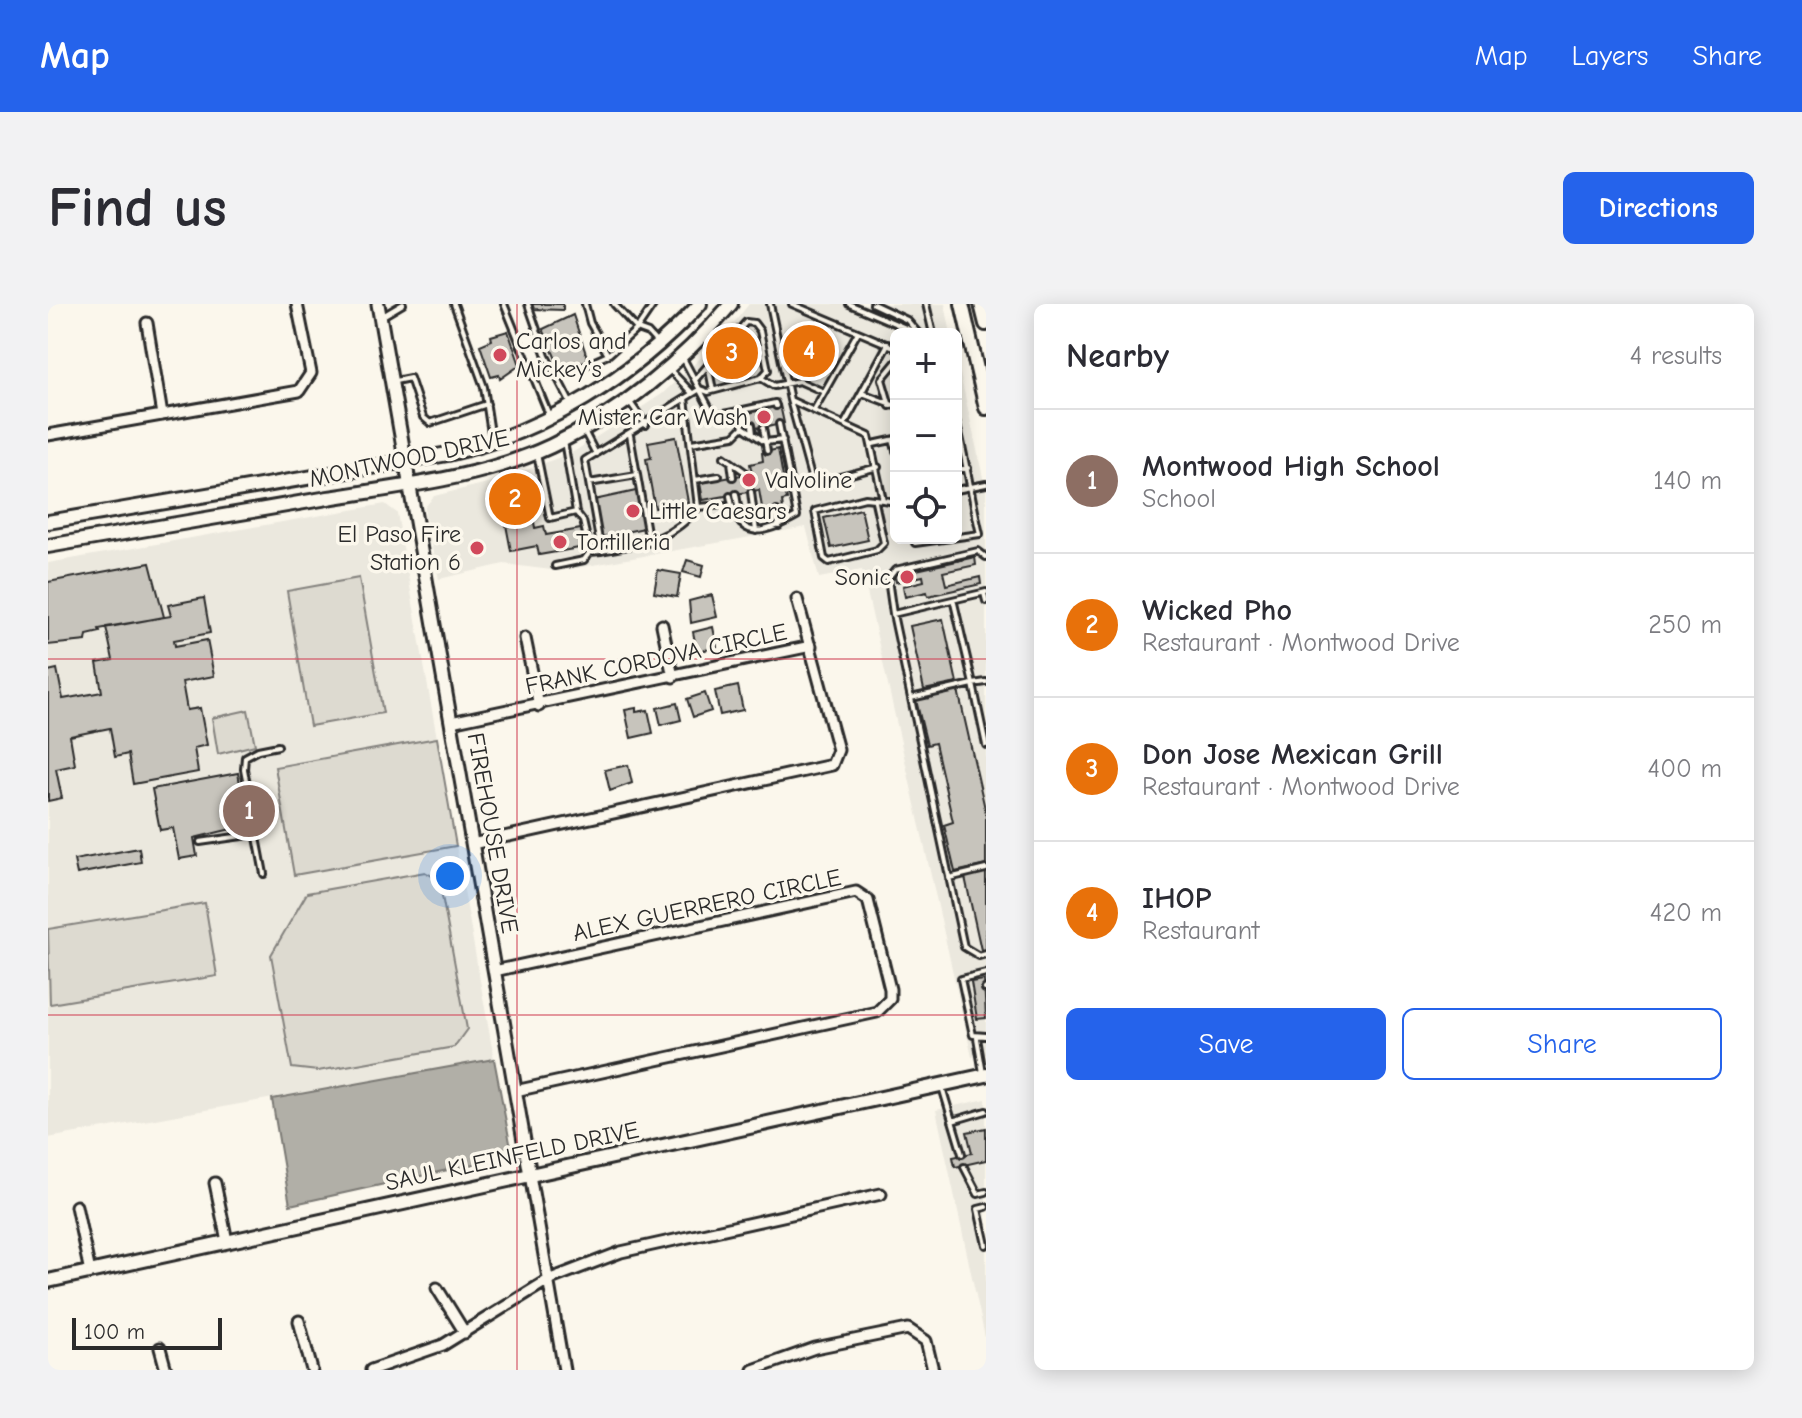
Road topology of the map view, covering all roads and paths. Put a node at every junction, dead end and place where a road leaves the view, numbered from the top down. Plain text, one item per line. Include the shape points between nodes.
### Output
1 (297, 304) edge
2 (378, 304) edge
3 (403, 304) edge
4 (454, 304) edge
5 (504, 304) edge
6 (528, 304) edge
7 (585, 304) edge
8 (614, 304) edge
9 (654, 304) edge
10 (700, 304) edge
11 (770, 304) edge
12 (792, 304) edge
13 (849, 304) edge
14 (873, 304) edge
15 (926, 304) edge
16 (962, 304) edge
17 (981, 304) edge
18 (729, 305) edge
19 (380, 318) junction
20 (147, 323) dead end
21 (986, 324) edge
22 (905, 328) edge
23 (914, 328) edge
24 (932, 328) edge
25 (637, 329) junction
26 (858, 332) junction
27 (704, 334) junction
28 (963, 337) edge
29 (888, 344) joint
30 (659, 345) junction
31 (721, 350) junction
32 (608, 355) junction
33 (674, 363) junction
34 (708, 365) junction
35 (890, 369) edge
36 (557, 378) junction
37 (761, 378) junction
38 (695, 380) junction
39 (392, 382) junction
40 (784, 384) junction
41 (700, 389) junction
42 (713, 390) junction
43 (824, 392) junction
44 (692, 393) junction
45 (862, 393) junction
46 (626, 398) junction
47 (685, 398) junction
48 (890, 399) edge
49 (790, 400) junction
50 (487, 404) junction
51 (890, 405) edge
52 (572, 406) junction
53 (776, 406) dead end
54 (986, 408) edge
55 (814, 410) junction
56 (739, 411) junction
57 (162, 415) junction
58 (550, 417) junction
59 (845, 423) junction
60 (779, 424) dead end
61 (646, 425) junction
62 (752, 425) dead end
63 (743, 427) junction
64 (583, 428) junction
65 (763, 428) dead end
66 (753, 434) junction
67 (48, 435) edge
68 (630, 435) junction
69 (563, 439) junction
70 (783, 440) junction
71 (890, 440) edge
72 (765, 442) junction
73 (493, 443) junction
74 (690, 444) junction
75 (873, 444) junction
76 (962, 446) edge
77 (767, 451) dead end
78 (536, 452) junction
79 (596, 454) junction
80 (724, 457) dead end
81 (405, 461) junction
82 (731, 462) junction
83 (878, 467) junction
84 (968, 468) junction
85 (962, 469) edge
86 (748, 474) dead end
87 (637, 475) junction
88 (719, 476) dead end
89 (733, 477) dead end
90 (695, 480) junction
91 (589, 483) junction
92 (986, 484) edge
93 (409, 485) junction
94 (973, 486) junction
95 (962, 489) edge
96 (751, 492) dead end
97 (203, 494) junction
98 (733, 495) dead end
99 (883, 500) junction
100 (890, 501) edge
101 (875, 502) junction
102 (723, 505) dead end
103 (698, 507) junction
104 (777, 511) dead end
105 (576, 512) junction
106 (205, 519) junction
107 (48, 522) edge
108 (779, 526) junction
109 (756, 531) junction
110 (962, 537) edge
111 (649, 543) junction
112 (48, 546) edge
113 (601, 551) junction
114 (590, 552) junction
115 (986, 557) edge
116 (555, 566) dead end
117 (985, 593) edge
118 (797, 599) dead end
119 (986, 601) edge
120 (954, 603) junction
121 (893, 614) junction
122 (662, 625) dead end
123 (525, 638) dead end
124 (811, 646) junction
125 (673, 677) junction
126 (986, 682) edge
127 (973, 684) junction
128 (911, 698) junction
129 (539, 706) junction
130 (451, 722) junction
131 (986, 745) edge
132 (278, 746) dead end
133 (256, 834) junction
134 (200, 842) dead end
135 (472, 844) junction
136 (986, 869) edge
137 (264, 874) dead end
138 (949, 878) junction
139 (986, 954) edge
140 (494, 971) junction
141 (986, 973) edge
142 (972, 992) dead end
143 (964, 995) junction
144 (986, 1036) edge
145 (977, 1038) junction
146 (985, 1075) edge
147 (941, 1084) junction
148 (515, 1091) junction
149 (986, 1111) edge
150 (952, 1121) junction
151 (962, 1154) dead end
152 (964, 1167) dead end
153 (530, 1175) junction
154 (215, 1183) dead end
155 (986, 1192) edge
156 (881, 1194) dead end
157 (76, 1206) dead end
158 (986, 1207) edge
159 (227, 1241) junction
160 (986, 1245) edge
161 (90, 1272) junction
162 (548, 1280) junction
163 (48, 1281) edge
164 (437, 1288) dead end
165 (299, 1321) dead end
166 (465, 1333) junction
167 (160, 1348) dead end
168 (166, 1370) edge
169 (312, 1370) edge
170 (371, 1370) edge
171 (564, 1370) edge
172 (753, 1370) edge
173 (933, 1370) edge

1 - 57 street via 311,373 305,387 291,394
2 - 19 street, FIREHOUSE DRIVE
3 - 19 lane
4 - 50 lane
5 - 58 lane
6 - 36 lane
7 - 32 lane
8 - 25 lane
9 - 25 lane
10 - 30 main road, MONTWOOD DRIVE
11 - 40 lane
12 - 26 lane
13 - 22 lane
14 - 23 lane
15 - 24 lane
16 - 28 main road
17 - 21 main road
18 - 27 main road, MONTWOOD DRIVE
19 - 39 street, FIREHOUSE DRIVE
20 - 57 street
25 - 30 lane
25 - 32 lane
26 - 29 lane
26 - 43 lane
27 - 31 lane via 709,348
27 - 33 main road, MONTWOOD DRIVE
28 - 54 main road
29 - 45 lane
30 - 33 main road
30 - 52 main road, MONTWOOD DRIVE
31 - 34 lane
31 - 37 lane via 740,326 754,323 768,370
32 - 36 lane
33 - 38 lane
33 - 44 lane
33 - 46 main road, MONTWOOD DRIVE
34 - 38 lane
34 - 42 lane
35 - 48 lane via 882,379
36 - 52 lane
37 - 40 lane via 774,386
37 - 42 lane
38 - 41 lane
39 - 50 lane via 410,378 430,423
39 - 81 street, FIREHOUSE DRIVE
40 - 43 lane via 799,381
40 - 49 lane
41 - 42 lane
41 - 44 lane
41 - 56 lane via 718,415
43 - 55 lane
44 - 47 lane
45 - 51 lane
45 - 59 lane
46 - 61 lane
46 - 64 main road, MONTWOOD DRIVE
47 - 61 lane
47 - 74 lane
49 - 55 lane
49 - 83 lane via 813,484
50 - 73 lane
52 - 58 main road, MONTWOOD DRIVE
53 - 56 lane
55 - 59 lane
56 - 63 lane
57 - 67 street
58 - 73 main road, MONTWOOD DRIVE
59 - 75 lane
60 - 70 lane
61 - 68 lane
62 - 66 lane
63 - 66 lane
63 - 74 lane via 734,436
64 - 69 main road, MONTWOOD DRIVE
64 - 79 lane
65 - 72 lane
66 - 72 lane
68 - 79 lane
68 - 87 lane
69 - 78 main road, MONTWOOD DRIVE
69 - 105 lane
70 - 72 lane
70 - 108 lane via 797,516
71 - 75 lane
72 - 77 lane
73 - 81 main road, MONTWOOD DRIVE
74 - 90 lane
75 - 83 lane
76 - 84 lane
78 - 93 main road, MONTWOOD DRIVE via 491,468
78 - 105 lane via 550,518
79 - 91 lane via 585,460
80 - 82 lane
81 - 93 street, FIREHOUSE DRIVE
81 - 97 main road, MONTWOOD DRIVE
82 - 86 lane
82 - 89 lane
83 - 99 lane
84 - 85 lane
84 - 94 lane
87 - 91 lane
87 - 111 lane
88 - 90 lane
90 - 103 lane
91 - 113 lane
92 - 94 lane
93 - 106 main road, MONTWOOD DRIVE
93 - 130 street, FIREHOUSE DRIVE
94 - 95 lane
94 - 110 lane via 980,534
96 - 109 lane
97 - 106 main road
97 - 107 main road, MONTWOOD DRIVE
98 - 109 lane via 734,517 741,527
99 - 100 lane
99 - 101 lane
101 - 101 lane via 865,498 815,511 824,558 829,562 877,550 884,543
102 - 103 lane
103 - 111 lane via 685,525
104 - 108 lane
105 - 114 lane
106 - 112 main road, MONTWOOD DRIVE
108 - 109 lane
111 - 113 lane
113 - 114 lane
114 - 116 lane via 584,560
115 - 121 lane via 978,551 895,570 888,579
117 - 119 lane
117 - 120 lane
118 - 124 street
120 - 121 lane
120 - 127 lane
121 - 128 lane
122 - 125 street
123 - 129 street
124 - 125 street, FRANK CORDOVA CIRCLE
124 - 135 street, FRANK CORDOVA CIRCLE via 838,750 825,769
125 - 129 street, FRANK CORDOVA CIRCLE
126 - 127 lane
127 - 128 lane
127 - 131 lane
128 - 138 lane
129 - 130 street, FRANK CORDOVA CIRCLE
130 - 135 street, FIREHOUSE DRIVE
132 - 133 lane via 245,757
133 - 134 lane
133 - 137 lane
135 - 140 street, FIREHOUSE DRIVE
136 - 138 lane
138 - 139 lane via 964,947 979,956
140 - 148 street, FIREHOUSE DRIVE
140 - 148 street, ALEX GUERRERO CIRCLE via 856,892 868,900 890,989 890,999 877,1012
141 - 143 lane via 961,979
142 - 143 lane
143 - 145 lane
144 - 145 lane
145 - 146 lane
146 - 147 main road, SAUL KLEINFELD DRIVE
147 - 150 lane
147 - 153 main road, SAUL KLEINFELD DRIVE
148 - 153 street, FIREHOUSE DRIVE
149 - 150 lane
150 - 151 lane
152 - 155 lane via 978,1194
153 - 159 main road, SAUL KLEINFELD DRIVE
153 - 162 street, FIREHOUSE DRIVE
154 - 159 street
156 - 162 street via 645,1245
157 - 161 street
158 - 160 lane via 978,1209
159 - 161 main road, SAUL KLEINFELD DRIVE
161 - 163 main road, SAUL KLEINFELD DRIVE
162 - 166 street
162 - 171 street, FIREHOUSE DRIVE
164 - 166 street
165 - 169 street
166 - 170 street
167 - 168 street
172 - 173 street via 815,1348 908,1329 926,1341

